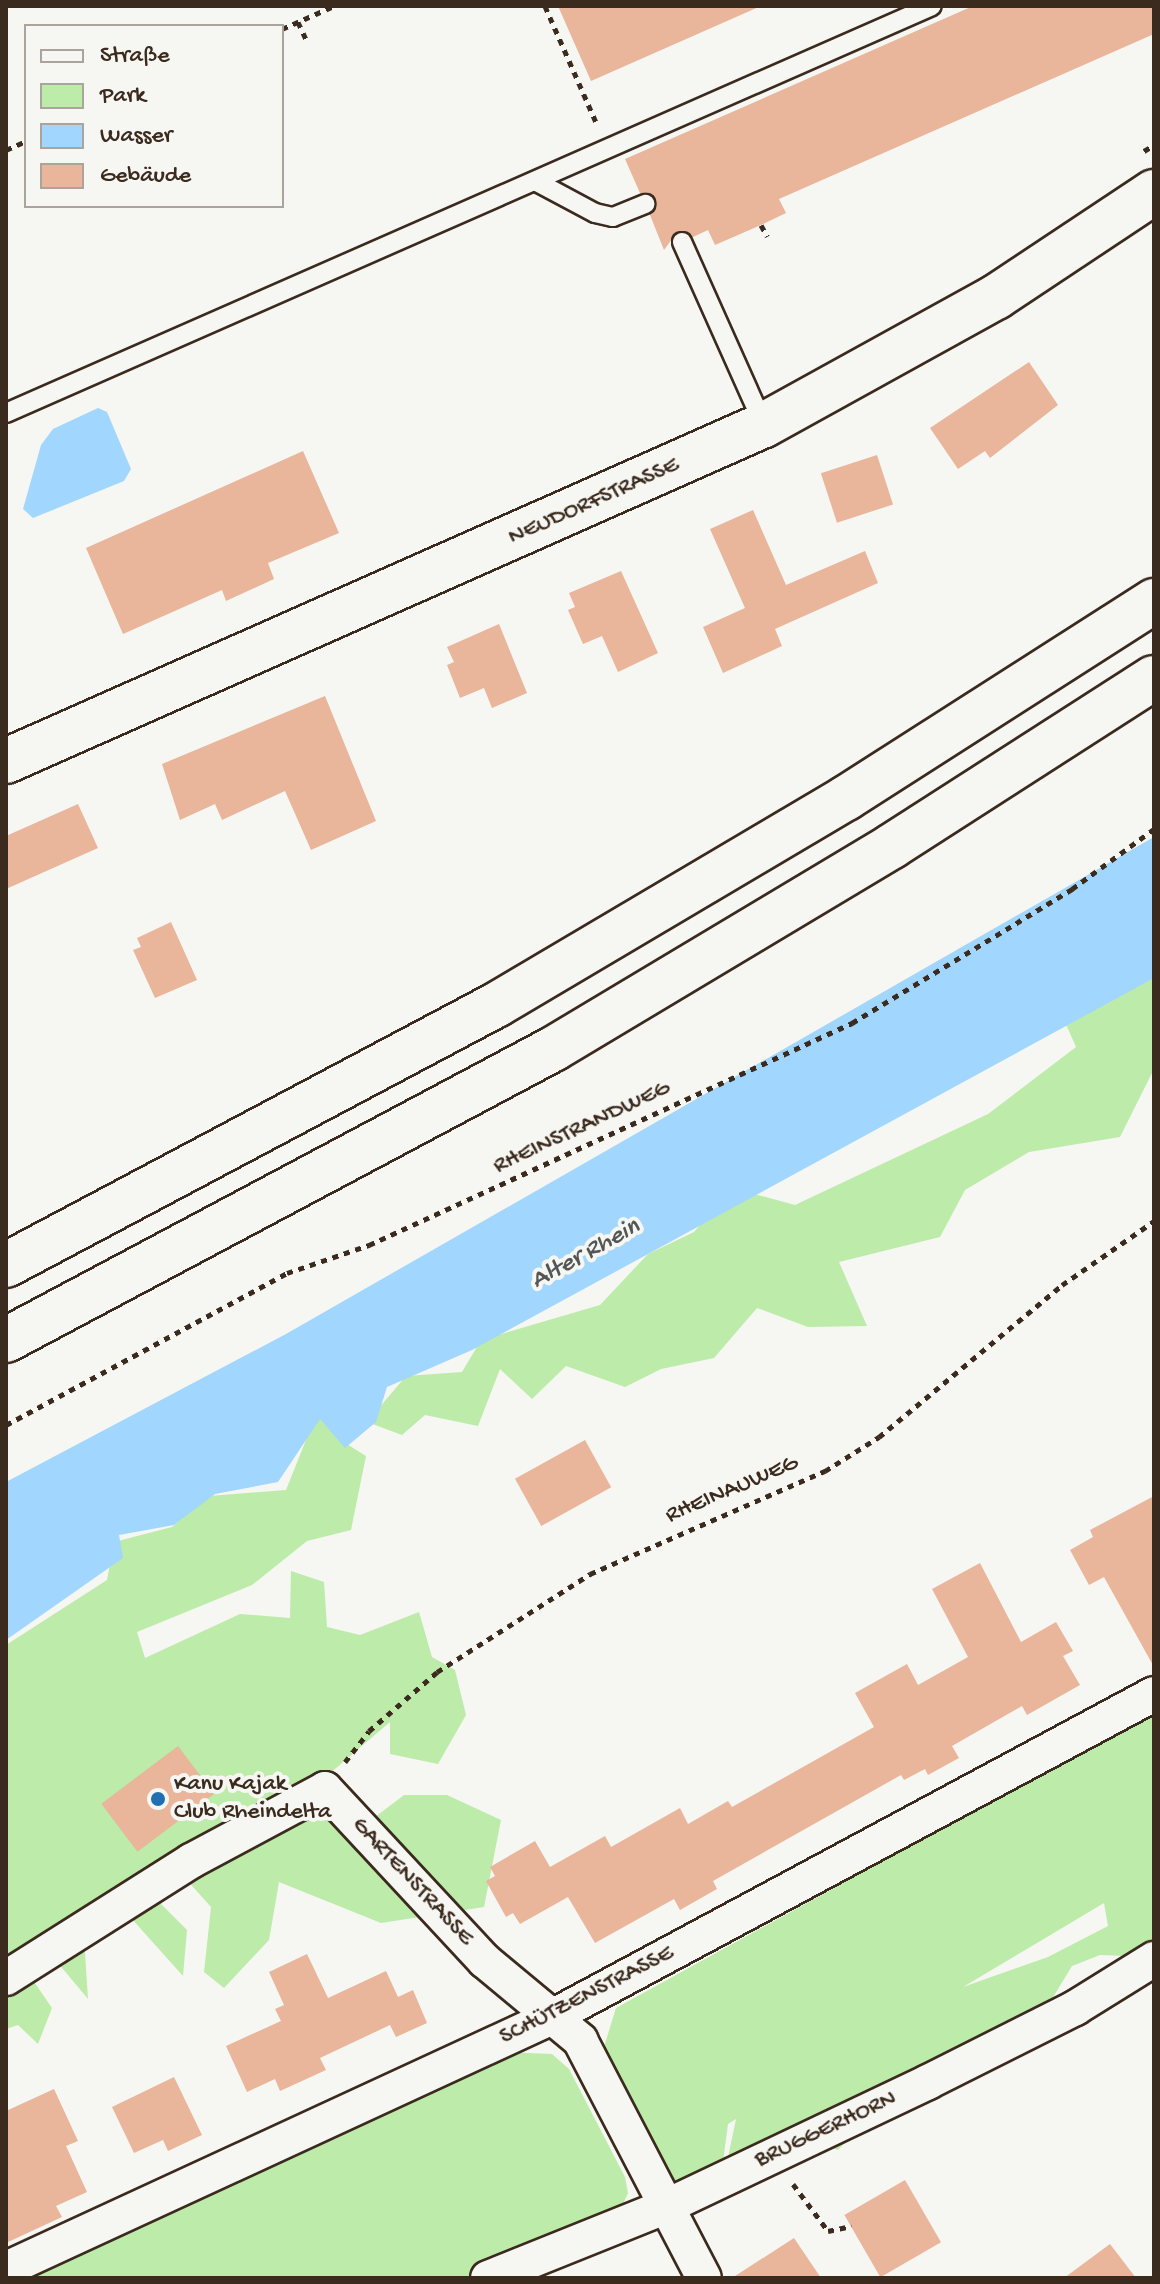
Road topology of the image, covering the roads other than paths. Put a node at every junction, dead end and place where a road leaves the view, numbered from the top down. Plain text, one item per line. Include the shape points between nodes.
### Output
1 (932, 6) edge
2 (537, 182) junction
3 (1154, 192) edge
4 (645, 204) dead end
5 (682, 242) dead end
6 (6, 413) edge
7 (764, 425) junction
8 (1154, 601) edge
9 (1154, 678) edge
10 (6, 761) edge
11 (6, 1265) edge
12 (6, 1340) edge
13 (1154, 1694) edge
14 (1154, 1959) edge
15 (6, 1978) edge
16 (550, 2018) junction
17 (665, 2207) junction
18 (6, 2269) edge
19 (488, 2278) edge
20 (704, 2278) edge

1 - 2 lane
2 - 4 lane via 613,217
2 - 6 lane
3 - 7 main road, NEUDORFSTRASSE via 972,311
5 - 7 lane
7 - 10 main road, NEUDORFSTRASSE
8 - 11 main road via 846,798 510,998
9 - 12 main road via 892,846 553,1049
13 - 16 street, SCHÜTZENSTRASSE
14 - 17 street, BRUGGERHORN via 1075,2008
15 - 16 street, GARTENSTRASSE via 191,1861 325,1789 485,1961
16 - 17 street, GARTENSTRASSE via 580,2040
16 - 18 street, SCHÜTZENSTRASSE
17 - 19 street, BRUGGERHORN
17 - 20 street, GARTENSTRASSE

